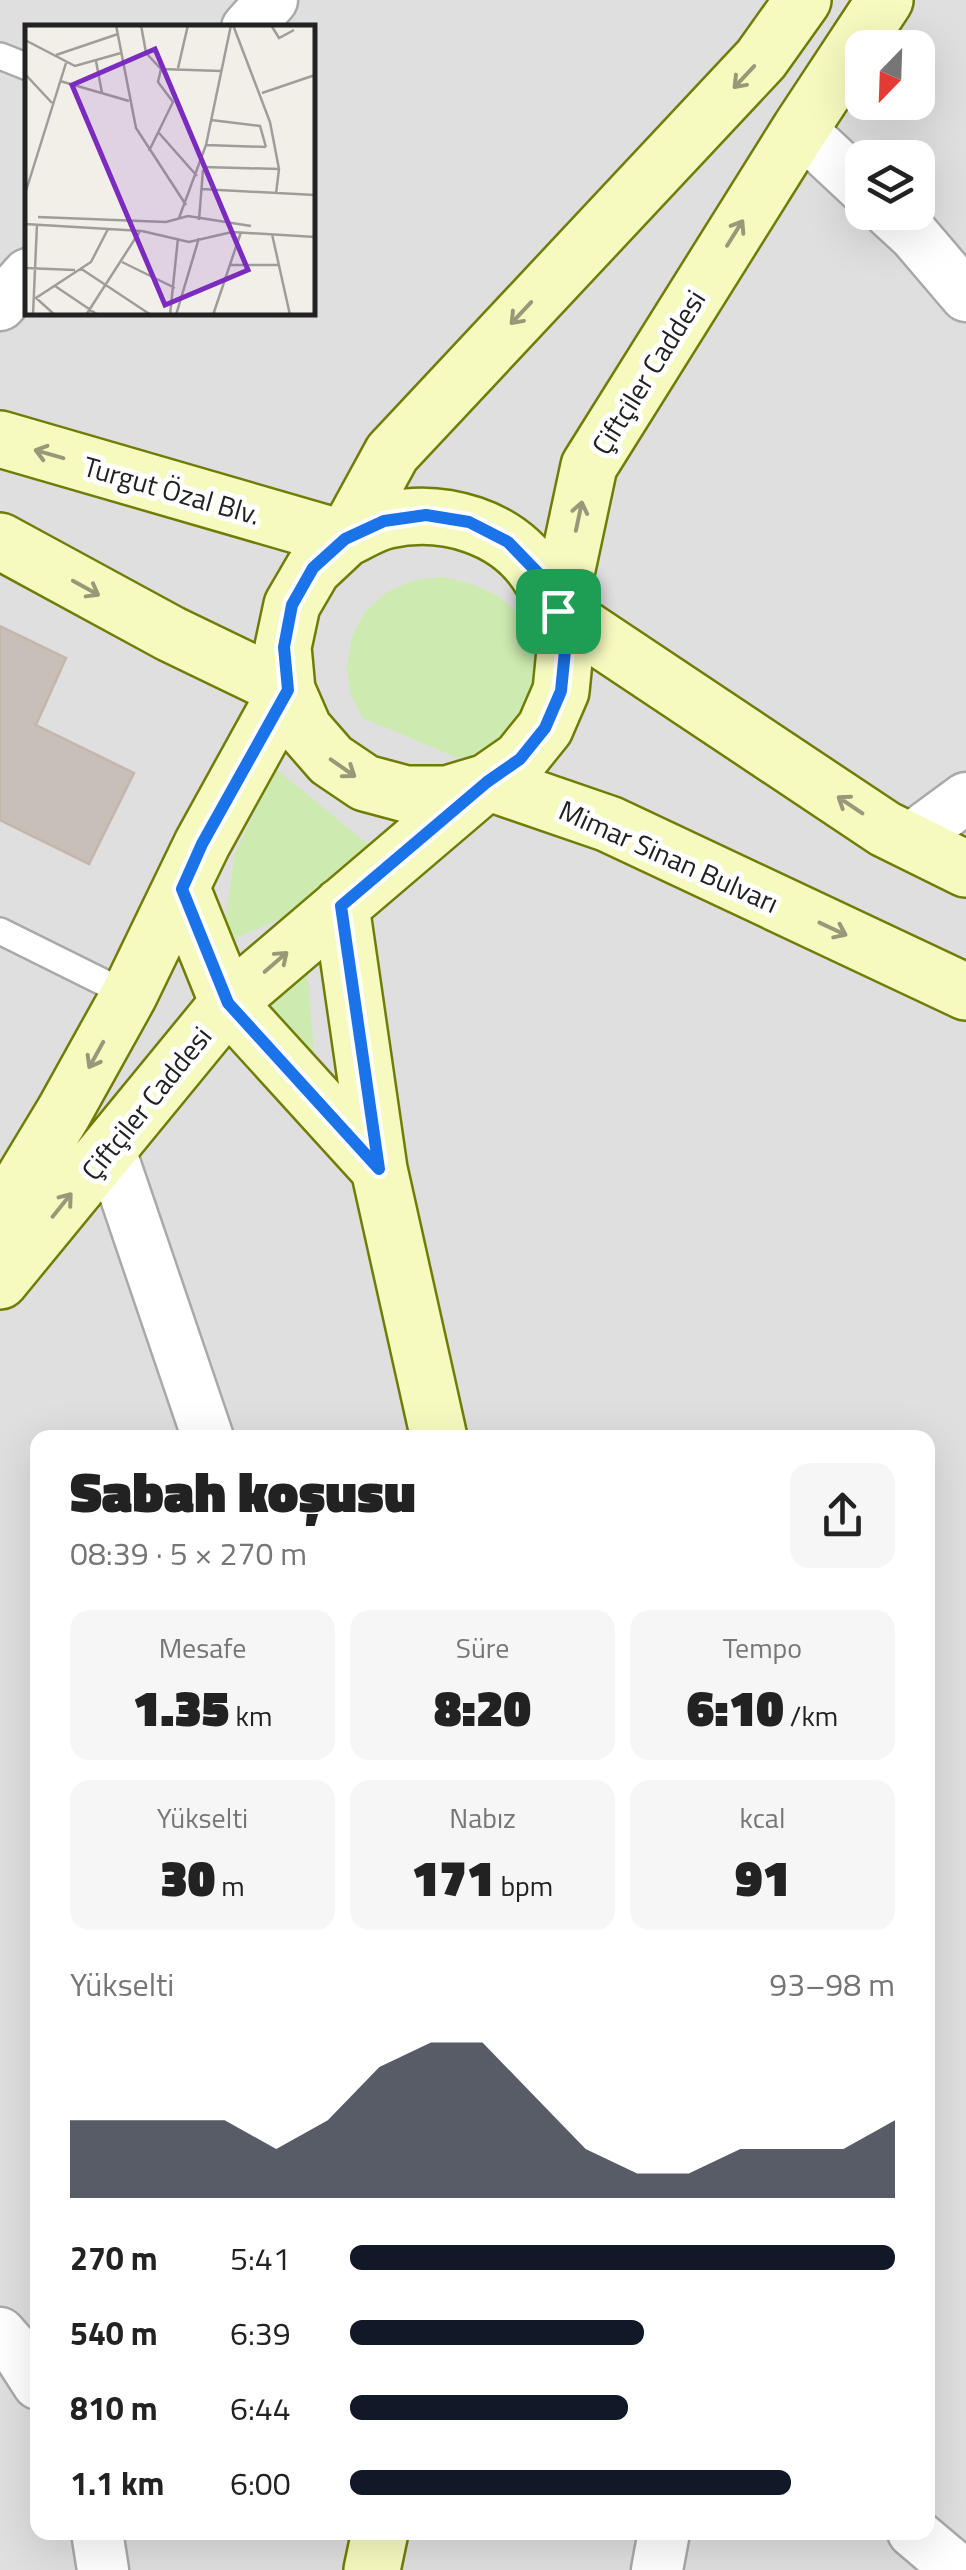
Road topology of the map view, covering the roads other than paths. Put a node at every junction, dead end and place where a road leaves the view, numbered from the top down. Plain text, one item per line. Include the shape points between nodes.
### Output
1 (272, 0) edge
2 (803, 0) edge
3 (885, 0) edge
4 (250, 25) edge
5 (0, 56) edge
6 (25, 66) edge
7 (800, 129) junction
8 (845, 172) edge
9 (909, 230) edge
10 (25, 277) edge
11 (966, 296) edge
12 (0, 305) edge
13 (0, 439) edge
14 (345, 539) junction
15 (0, 541) edge
16 (558, 611) junction
17 (288, 690) junction
18 (487, 782) junction
19 (966, 798) edge
20 (909, 840) junction
21 (966, 869) edge
22 (182, 889) junction
23 (341, 906) junction
24 (0, 931) edge
25 (966, 992) edge
26 (129, 995) junction
27 (228, 1003) junction
28 (109, 1147) junction
29 (379, 1169) junction
30 (3, 1204) edge
31 (0, 1281) edge
32 (205, 1430) edge
33 (437, 1430) edge
34 (98, 2540) edge
35 (378, 2540) edge
36 (663, 2540) edge
37 (922, 2540) edge
38 (103, 2570) edge
39 (372, 2570) edge
40 (657, 2570) edge
41 (958, 2570) edge

1 - 4 street
2 -> 14 street via 761,60 392,454
3 - 7 street, Çiftçiler Caddesi
5 - 6 lane
7 - 8 street
16 -> 7 street, Çiftçiler Caddesi via 589,466
9 - 11 street
10 - 12 street
14 -> 13 street, Turgut Özal Blv.
14 - 16 street via 384,521 426,515 469,522 508,542 538,573
14 - 17 street via 313,568 292,605 284,647
15 -> 17 street
16 - 18 street, Çiftçiler Caddesi via 565,651 561,691 545,728 520,759
20 -> 16 street
17 -> 18 street via 313,739 366,783 406,794 447,794
17 - 22 street, Çiftçiler Caddesi
18 - 23 street, Çiftçiler Caddesi
18 -> 25 street, Mimar Sinan Bulvarı via 609,824
19 - 20 street
20 - 21 street
22 - 26 street, Çiftçiler Caddesi
22 - 27 street
27 -> 23 street, Çiftçiler Caddesi
23 - 29 street
24 - 26 lane
26 -> 30 street, Çiftçiler Caddesi
27 - 28 street, Çiftçiler Caddesi
27 - 29 street
31 -> 28 street, Çiftçiler Caddesi
28 - 32 street
29 - 33 street
34 - 38 street
35 - 39 street
36 - 40 street
37 - 41 street

